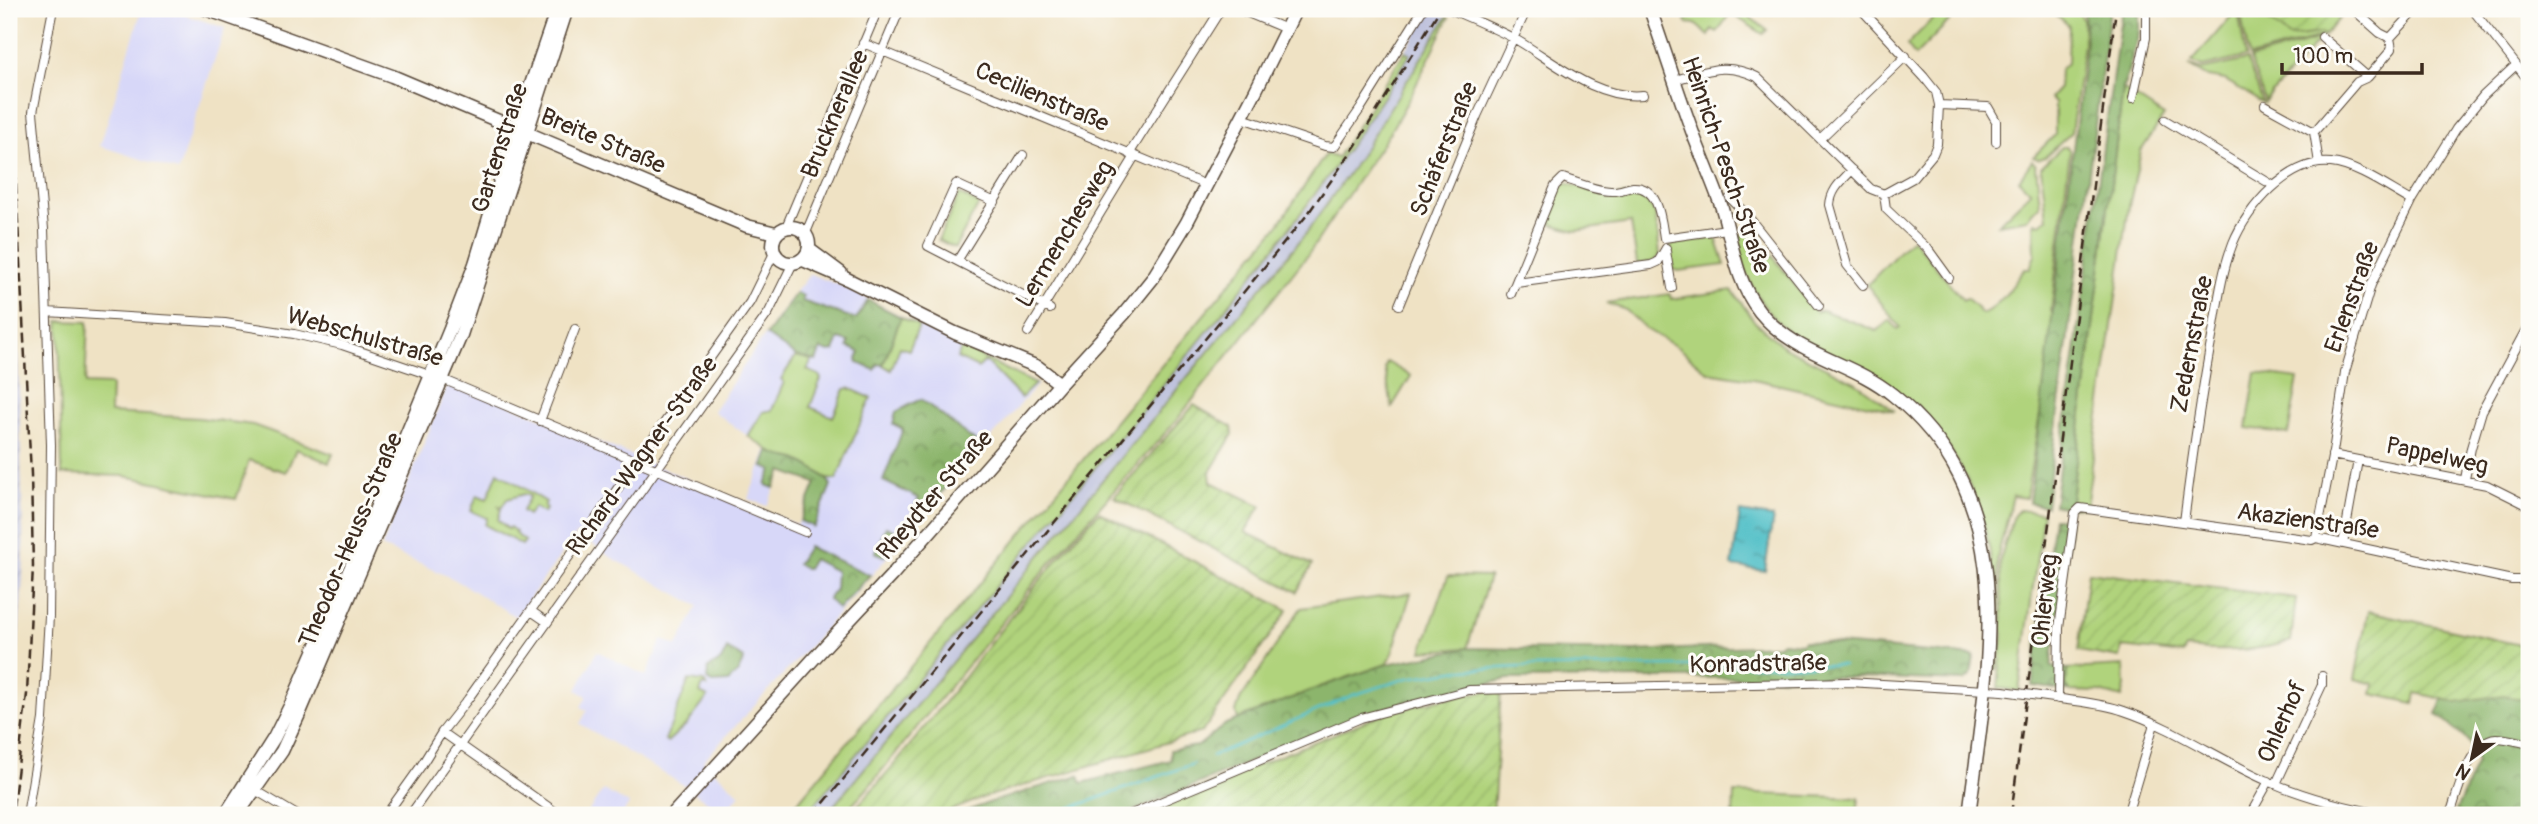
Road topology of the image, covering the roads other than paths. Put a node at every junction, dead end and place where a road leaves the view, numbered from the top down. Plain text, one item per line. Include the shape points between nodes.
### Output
1 (53, 9) edge
2 (206, 9) edge
3 (557, 9) edge
4 (567, 9) edge
5 (878, 9) edge
6 (900, 9) edge
7 (1221, 9) edge
8 (1238, 9) edge
9 (1296, 9) edge
10 (1423, 9) edge
11 (1451, 9) edge
12 (1527, 9) edge
13 (1650, 9) edge
14 (1861, 9) edge
15 (2146, 9) edge
16 (2353, 9) edge
17 (2417, 9) edge
18 (2472, 9) edge
19 (1286, 29) junction
20 (2322, 37) dead end
21 (1513, 38) junction
22 (2390, 38) junction
23 (863, 43) junction
24 (882, 52) junction
25 (1906, 56) junction
26 (2516, 65) junction
27 (2368, 77) junction
28 (1674, 80) junction
29 (2529, 81) edge
30 (1643, 95) dead end
31 (2133, 98) dead end
32 (1939, 105) junction
33 (2265, 105) dead end
34 (1242, 118) junction
35 (2165, 120) dead end
36 (522, 130) junction
37 (2314, 132) junction
38 (1820, 139) junction
39 (1996, 142) dead end
40 (1023, 155) dead end
41 (1132, 155) junction
42 (2319, 163) junction
43 (1852, 170) junction
44 (1206, 185) junction
45 (2274, 187) junction
46 (1884, 194) junction
47 (1730, 198) dead end
48 (2412, 201) junction
49 (995, 202) junction
50 (1727, 229) junction
51 (806, 234) junction
52 (777, 238) junction
53 (1664, 238) junction
54 (1666, 248) junction
55 (802, 258) junction
56 (957, 261) junction
57 (1949, 278) dead end
58 (1516, 283) junction
59 (1863, 285) dead end
60 (1672, 288) dead end
61 (1511, 294) dead end
62 (468, 300) joint
63 (750, 302) joint
64 (1399, 305) dead end
65 (1819, 306) dead end
66 (1047, 307) junction
67 (47, 312) junction
68 (2529, 324) edge
69 (575, 329) dead end
70 (1028, 332) dead end
71 (440, 379) junction
72 (1060, 384) junction
73 (540, 421) junction
74 (2332, 455) junction
75 (2358, 460) junction
76 (638, 461) junction
77 (658, 470) junction
78 (2465, 479) junction
79 (2529, 506) edge
80 (2080, 508) joint
81 (2184, 522) junction
82 (805, 532) dead end
83 (2316, 538) junction
84 (2343, 544) junction
85 (2529, 578) edge
86 (531, 611) junction
87 (547, 622) junction
88 (2322, 677) dead end
89 (1985, 690) junction
90 (2056, 698) junction
91 (2154, 724) junction
92 (442, 732) junction
93 (2529, 744) edge
94 (461, 746) junction
95 (259, 763) junction
96 (2272, 783) junction
97 (255, 790) junction
98 (27, 815) edge
99 (225, 815) edge
100 (237, 815) edge
101 (297, 815) edge
102 (386, 815) edge
103 (410, 815) edge
104 (560, 815) edge
105 (672, 815) edge
106 (1129, 815) edge
107 (1969, 815) edge
108 (2127, 815) edge
109 (2250, 815) edge
110 (2386, 815) edge
111 (2450, 815) edge

1 - 67 street via 33,112
2 - 36 main road, Breite Straße via 348,59
3 - 36 main road, Gartenstraße
4 - 36 main road, Gartenstraße
5 - 23 street, Brucknerallee
6 - 24 street, Brucknerallee
7 - 41 street, Lermenchesweg
8 - 19 street
9 - 19 main road, Rheydter Straße
10 - 34 street via 1337,145 1325,146
11 - 21 street
12 - 21 street, Schäferstraße
13 - 28 main road, Heinrich-Pesch-Straße
14 - 25 street
15 - 31 street via 2146,38
16 - 22 street
17 - 22 street
18 - 26 street
19 - 34 main road, Rheydter Straße
20 - 27 street
21 - 30 street via 1592,85 1615,95
21 - 64 street, Schäferstraße
22 - 27 street via 2392,49
23 - 24 street, Cecilienstraße
23 - 52 street, Brucknerallee
24 - 41 street, Cecilienstraße
24 - 51 street, Brucknerallee
25 - 32 street via 1936,92
25 - 38 street
26 - 29 street
26 - 48 street, Erlenstraße via 2456,130
27 - 37 street via 2357,82
28 - 38 street via 1715,68 1741,69 1757,77
28 - 50 main road, Heinrich-Pesch-Straße
32 - 39 street via 1988,107 1996,121
32 - 46 street via 1933,154 1913,178
33 - 37 street
34 - 44 main road, Rheydter Straße
35 - 45 street
36 - 52 main road, Breite Straße
36 - 62 main road, Gartenstraße
37 - 42 street
38 - 43 street
40 - 49 street
41 - 44 street, Cecilienstraße
41 - 66 street, Lermenchesweg
42 - 45 street, Zedernstraße via 2300,167
42 - 48 street via 2345,166
43 - 46 street via 1871,189
43 - 59 street via 1835,188 1830,205 1847,265
44 - 72 main road, Rheydter Straße via 1153,278
45 - 81 street, Zedernstraße via 2233,242 2223,276
46 - 57 street via 1886,209 1928,249
47 - 65 street, Heinrich-Pesch-Straße
48 - 74 street, Erlenstraße via 2371,285 2356,331
49 - 56 street
49 - 56 street via 956,184 928,246
50 - 53 street
50 - 89 main road, Heinrich-Pesch-Straße via 1745,288 1777,330 1809,352 1889,391 1921,420 1954,464 1980,527 1987,567
51 - 52 main road via 795,228
51 - 55 main road via 810,242
52 - 55 main road via 783,260
52 - 63 street, Brucknerallee
53 - 54 street
53 - 58 street via 1658,206 1645,190 1612,191 1563,178 1555,186
54 - 58 street via 1651,265
54 - 60 street
55 - 72 main road via 834,266 847,279 955,333 1038,367
55 - 77 street, Richard-Wagner-Straße
56 - 66 street
58 - 61 street
62 - 71 main road, Theodor-Heuss-Straße
63 - 76 street, Richard-Wagner-Straße
66 - 70 street, Lermenchesweg
67 - 71 street, Webschulstraße via 225,323 294,334 342,345
67 - 98 street via 49,616 43,719
68 - 78 street via 2482,411
69 - 73 street
71 - 73 street, Webschulstraße
71 - 95 main road, Theodor-Heuss-Straße via 292,702
71 - 97 main road, Theodor-Heuss-Straße via 301,710 282,751
72 - 105 main road, Rheydter Straße
73 - 76 street, Webschulstraße
74 - 75 street, Pappelweg
74 - 83 street, Erlenstraße
75 - 78 street, Pappelweg
75 - 84 street
76 - 77 street, Webschulstraße
76 - 86 street, Richard-Wagner-Straße
77 - 82 street, Webschulstraße
77 - 87 street, Richard-Wagner-Straße
78 - 79 street, Pappelweg via 2498,489
80 - 81 street, Akazienstraße
80 - 90 street, Ohlerweg via 2075,513 2059,628
81 - 83 street, Akazienstraße
83 - 84 street, Akazienstraße
84 - 85 street, Akazienstraße via 2512,580
86 - 87 street
86 - 92 street, Richard-Wagner-Straße
87 - 94 street, Richard-Wagner-Straße
88 - 96 street, Ohlerhof
89 - 90 street, Konradstraße, bridge
89 - 106 street, Konradstraße via 1848,682 1469,690 1361,718
89 - 107 main road, Heinrich-Pesch-Straße
90 - 91 street, Konradstraße via 2094,703
91 - 96 street, Konradstraße
91 - 108 street
92 - 94 street
92 - 102 street, Richard-Wagner-Straße
93 - 111 street via 2497,738 2480,746 2469,761
94 - 103 street, Richard-Wagner-Straße
94 - 104 street
95 - 97 street, Theodor-Heuss-Straße
95 - 99 main road, Theodor-Heuss-Straße
96 - 109 street, Ohlerhof
96 - 110 street, Konradstraße
97 - 100 main road, Theodor-Heuss-Straße
97 - 101 street

